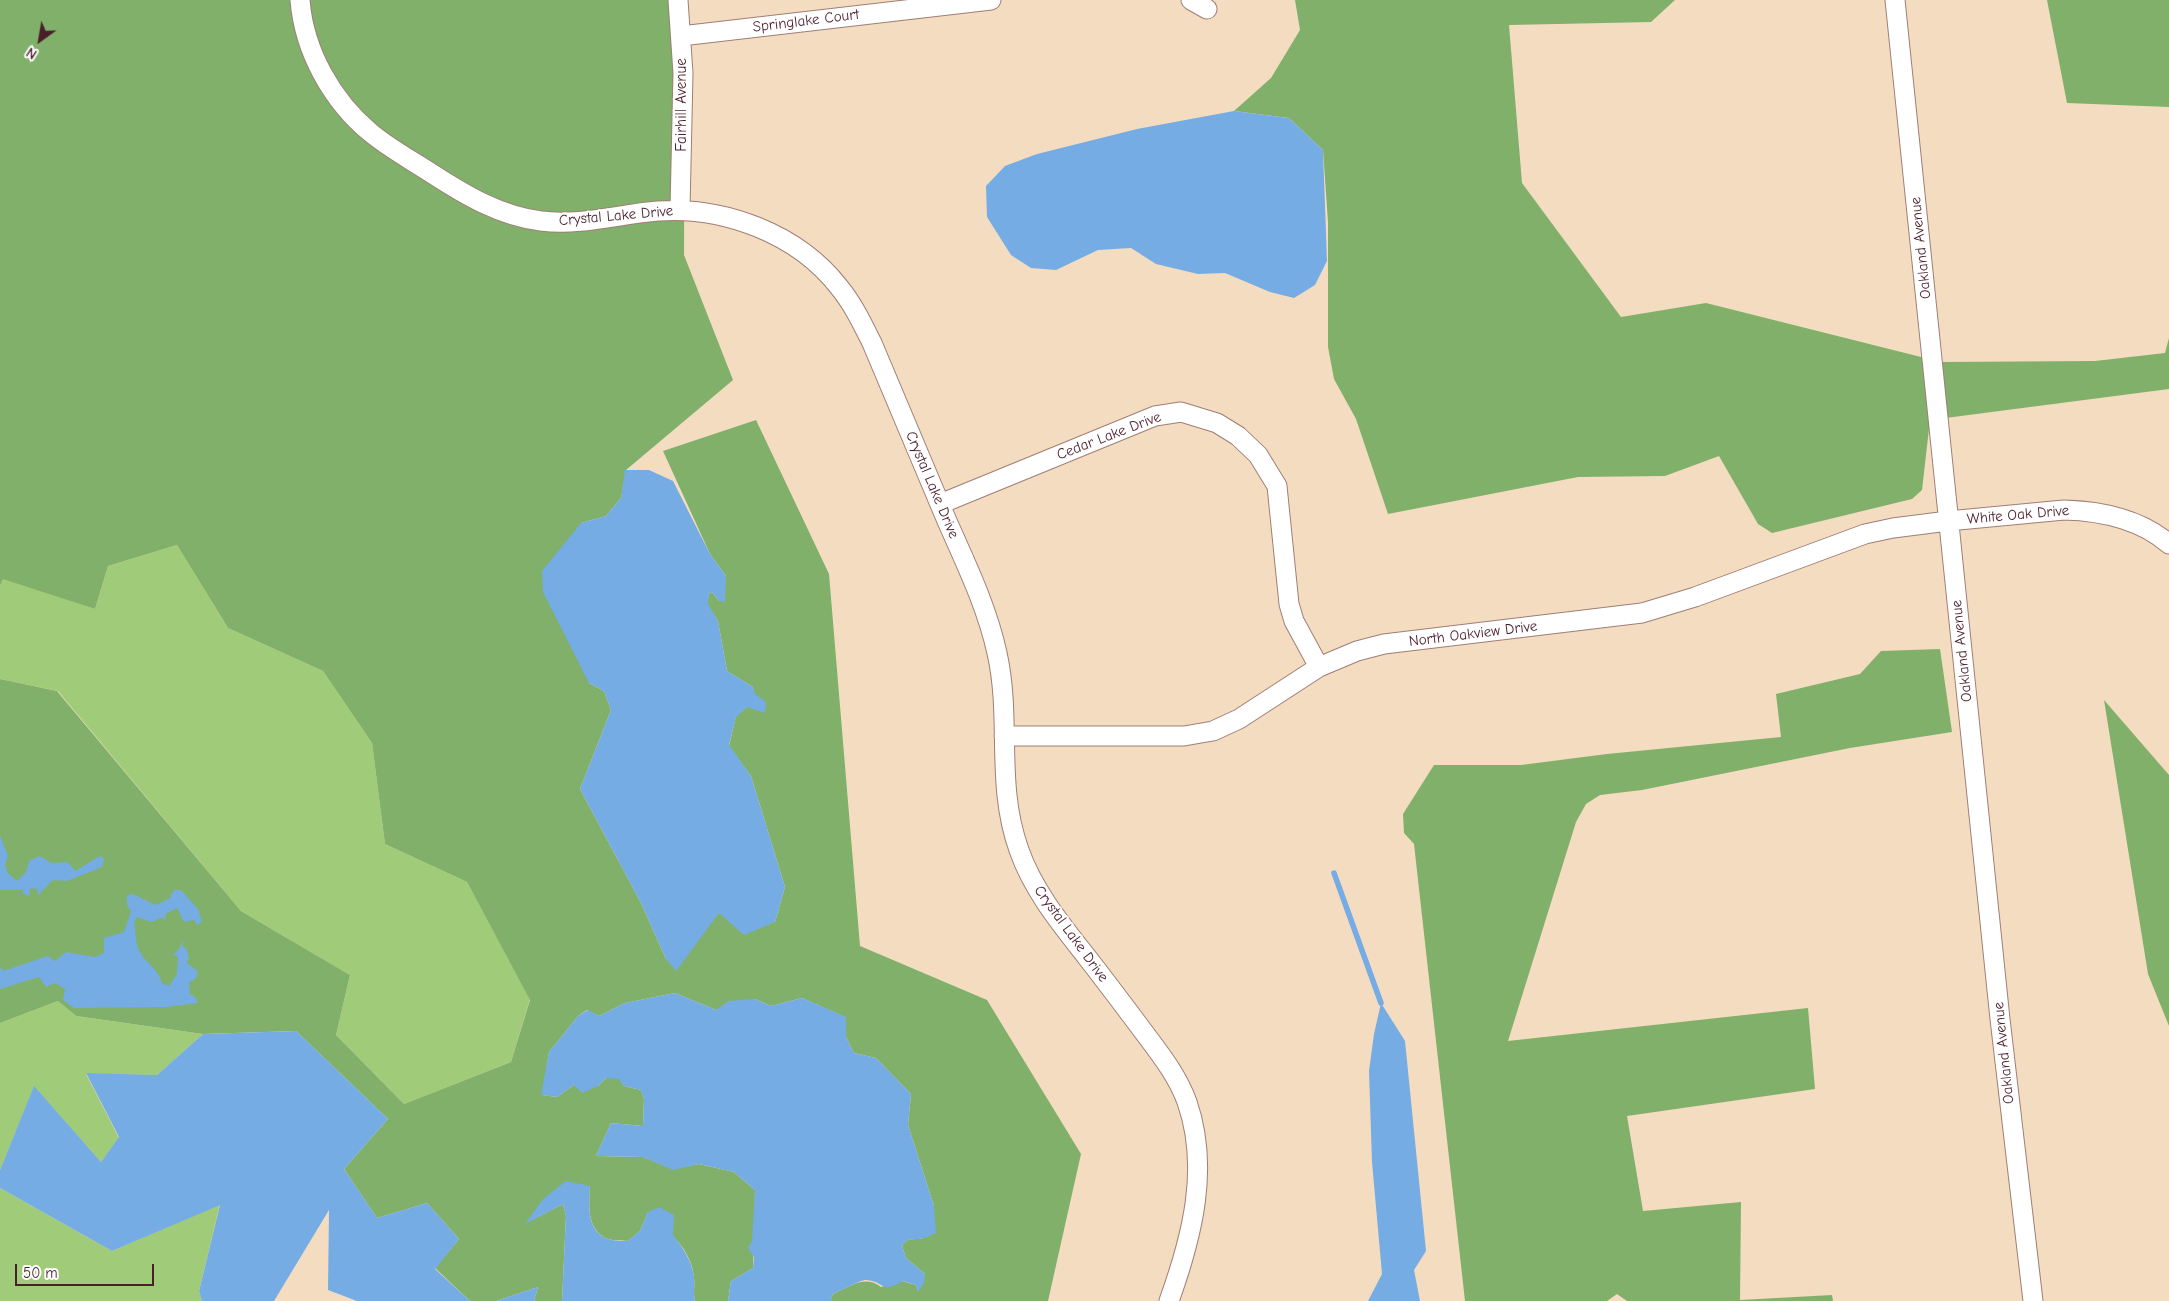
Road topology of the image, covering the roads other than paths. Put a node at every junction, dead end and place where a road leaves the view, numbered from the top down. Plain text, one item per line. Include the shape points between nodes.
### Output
1 (300, 0) edge
2 (678, 0) edge
3 (991, 0) edge
4 (1191, 0) edge
5 (1895, 0) edge
6 (1207, 9) dead end
7 (681, 36) junction
8 (680, 210) junction
9 (940, 504) junction
10 (1948, 522) junction
11 (2169, 544) edge
12 (1319, 667) junction
13 (1004, 736) junction
14 (1169, 1301) edge
15 (2033, 1301) edge

1 - 8 street, Crystal Lake Drive via 306,36 317,64 346,108 377,138 466,195 507,213 540,221 579,222
2 - 7 street, Fairhill Avenue
3 - 7 street, Springlake Court
4 - 6 street
5 - 10 street, Oakland Avenue
7 - 8 street, Fairhill Avenue
8 - 9 street, Crystal Lake Drive via 724,216 762,229 796,248 839,287 872,343
9 - 12 street, Cedar Lake Drive via 1155,416 1181,412 1217,422 1258,454 1277,486 1289,604 1294,621
9 - 13 street, Crystal Lake Drive via 994,639
10 - 11 street, White Oak Drive via 2064,510 2085,511 2130,522
10 - 12 street, North Oakview Drive via 1893,528 1858,536 1695,597 1642,613 1384,644
10 - 15 street, Oakland Avenue
12 - 13 street, North Oakview Drive via 1239,719 1213,731 1184,736
13 - 14 street, Crystal Lake Drive via 1003,766 1009,816 1029,875 1056,918 1166,1062 1186,1100 1196,1135 1197,1200

